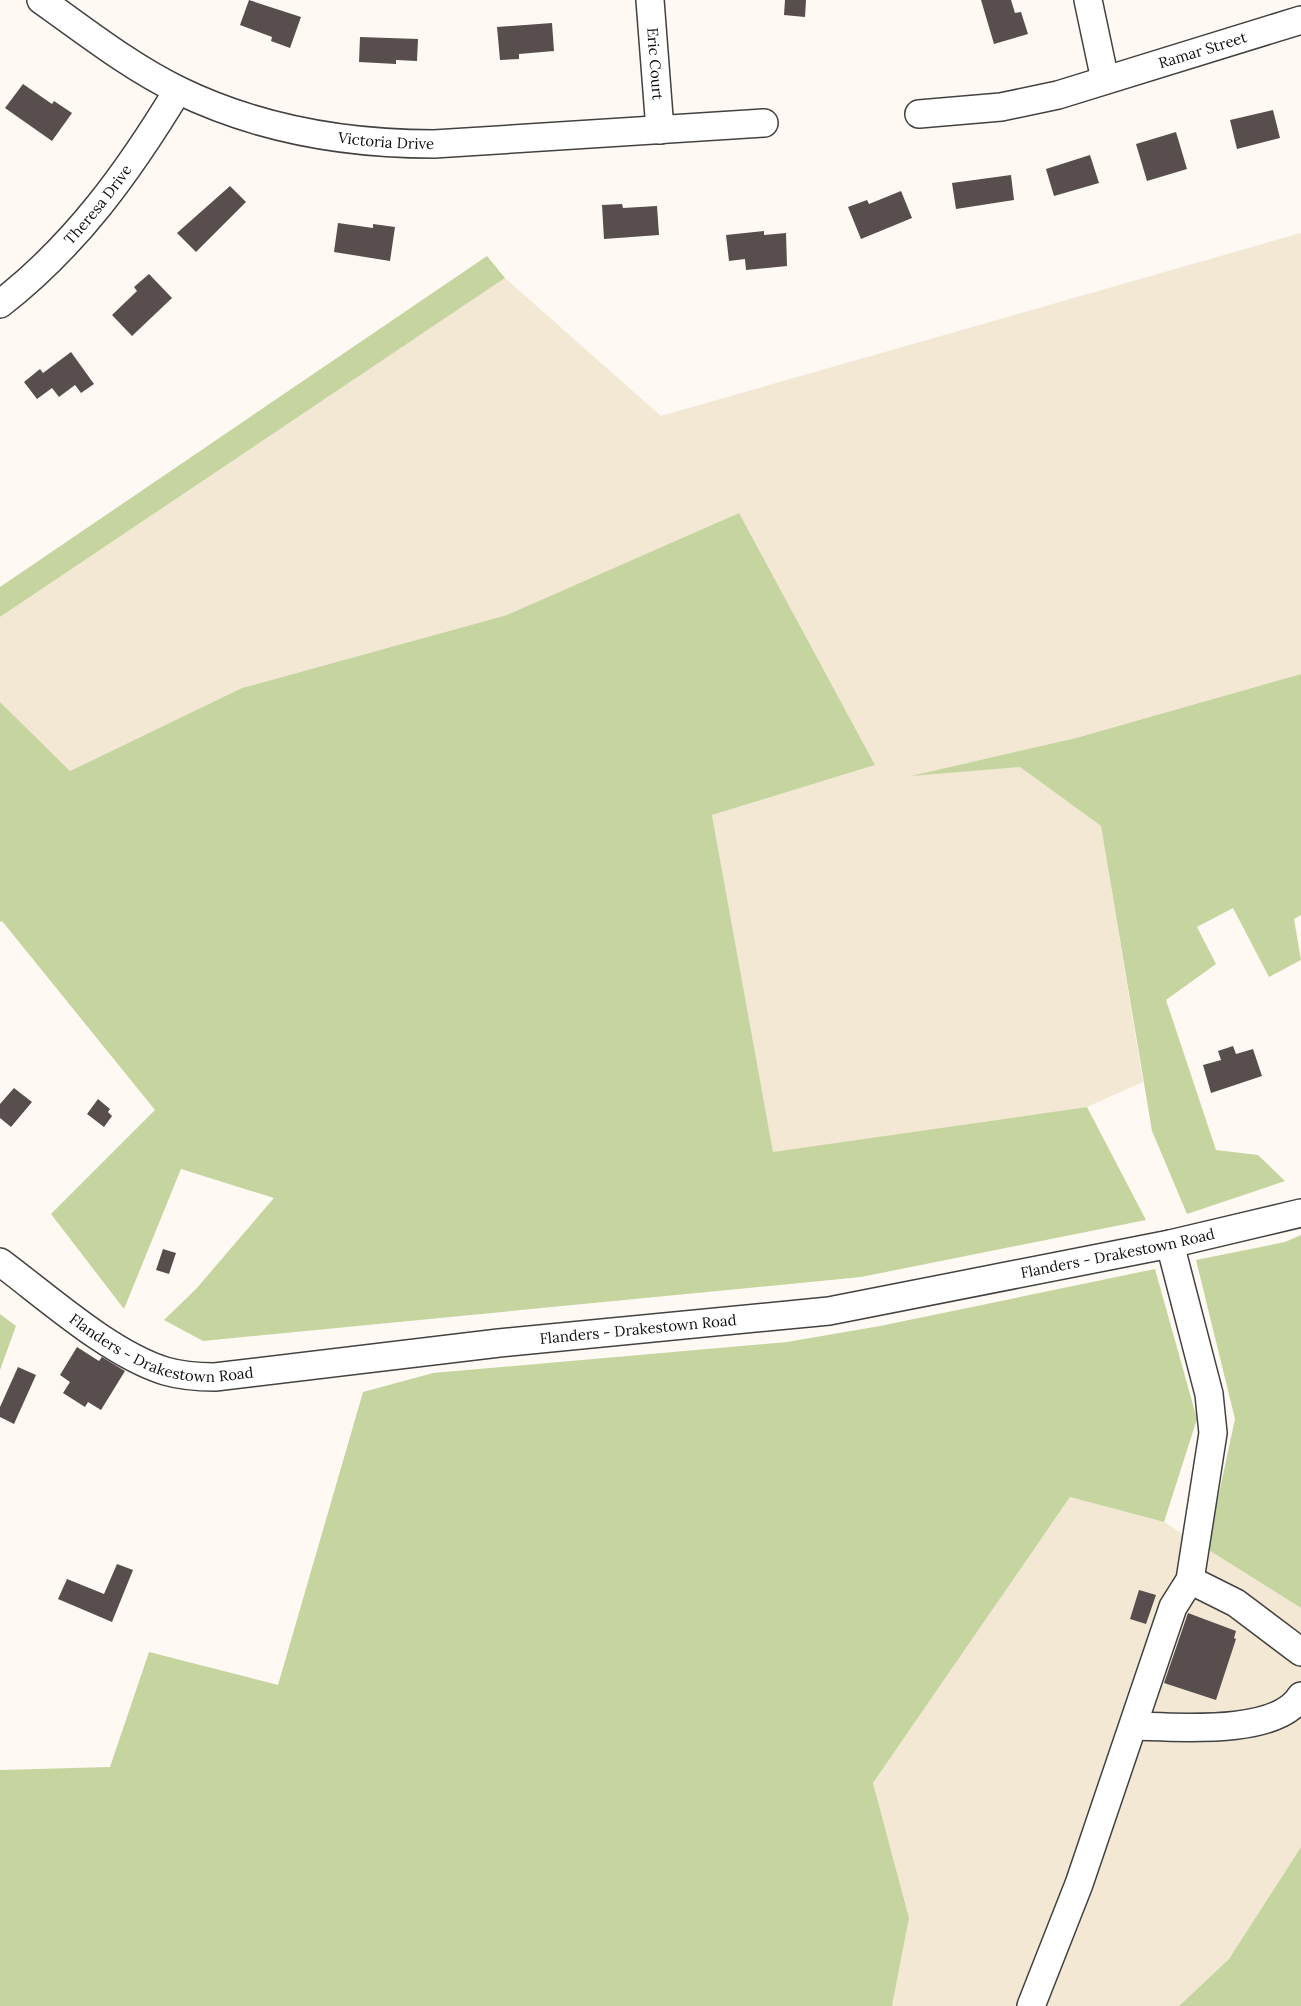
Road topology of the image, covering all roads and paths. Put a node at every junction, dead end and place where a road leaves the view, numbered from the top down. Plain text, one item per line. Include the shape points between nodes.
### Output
1 (41, 0) edge
2 (650, 0) edge
3 (1088, 0) edge
4 (1301, 20) edge
5 (1105, 80) junction
6 (178, 90) junction
7 (919, 114) dead end
8 (764, 123) dead end
9 (660, 130) junction
10 (0, 304) edge
11 (1301, 1213) edge
12 (1170, 1244) junction
13 (0, 1262) edge
14 (1190, 1580) junction
15 (1301, 1652) edge
16 (1301, 1696) edge
17 (1134, 1726) junction
18 (1031, 2006) edge

1 - 6 street, Victoria Drive
2 - 9 street, Eric Court
3 - 5 street
4 - 5 street, Ramar Street
5 - 7 street, Ramar Street via 1011,105
6 - 9 street, Victoria Drive via 269,124 359,141 434,144
6 - 10 street, Theresa Drive via 106,199 47,265
8 - 9 street, Victoria Drive
11 - 12 street, Flanders - Drakestown Road
12 - 13 street, Flanders - Drakestown Road via 830,1311 499,1343 215,1377 189,1377 143,1363
12 - 14 street via 1212,1414 1211,1454
14 - 15 street via 1236,1604
14 - 17 street via 1173,1607
16 - 17 street via 1296,1704 1267,1720 1200,1727
17 - 18 street

